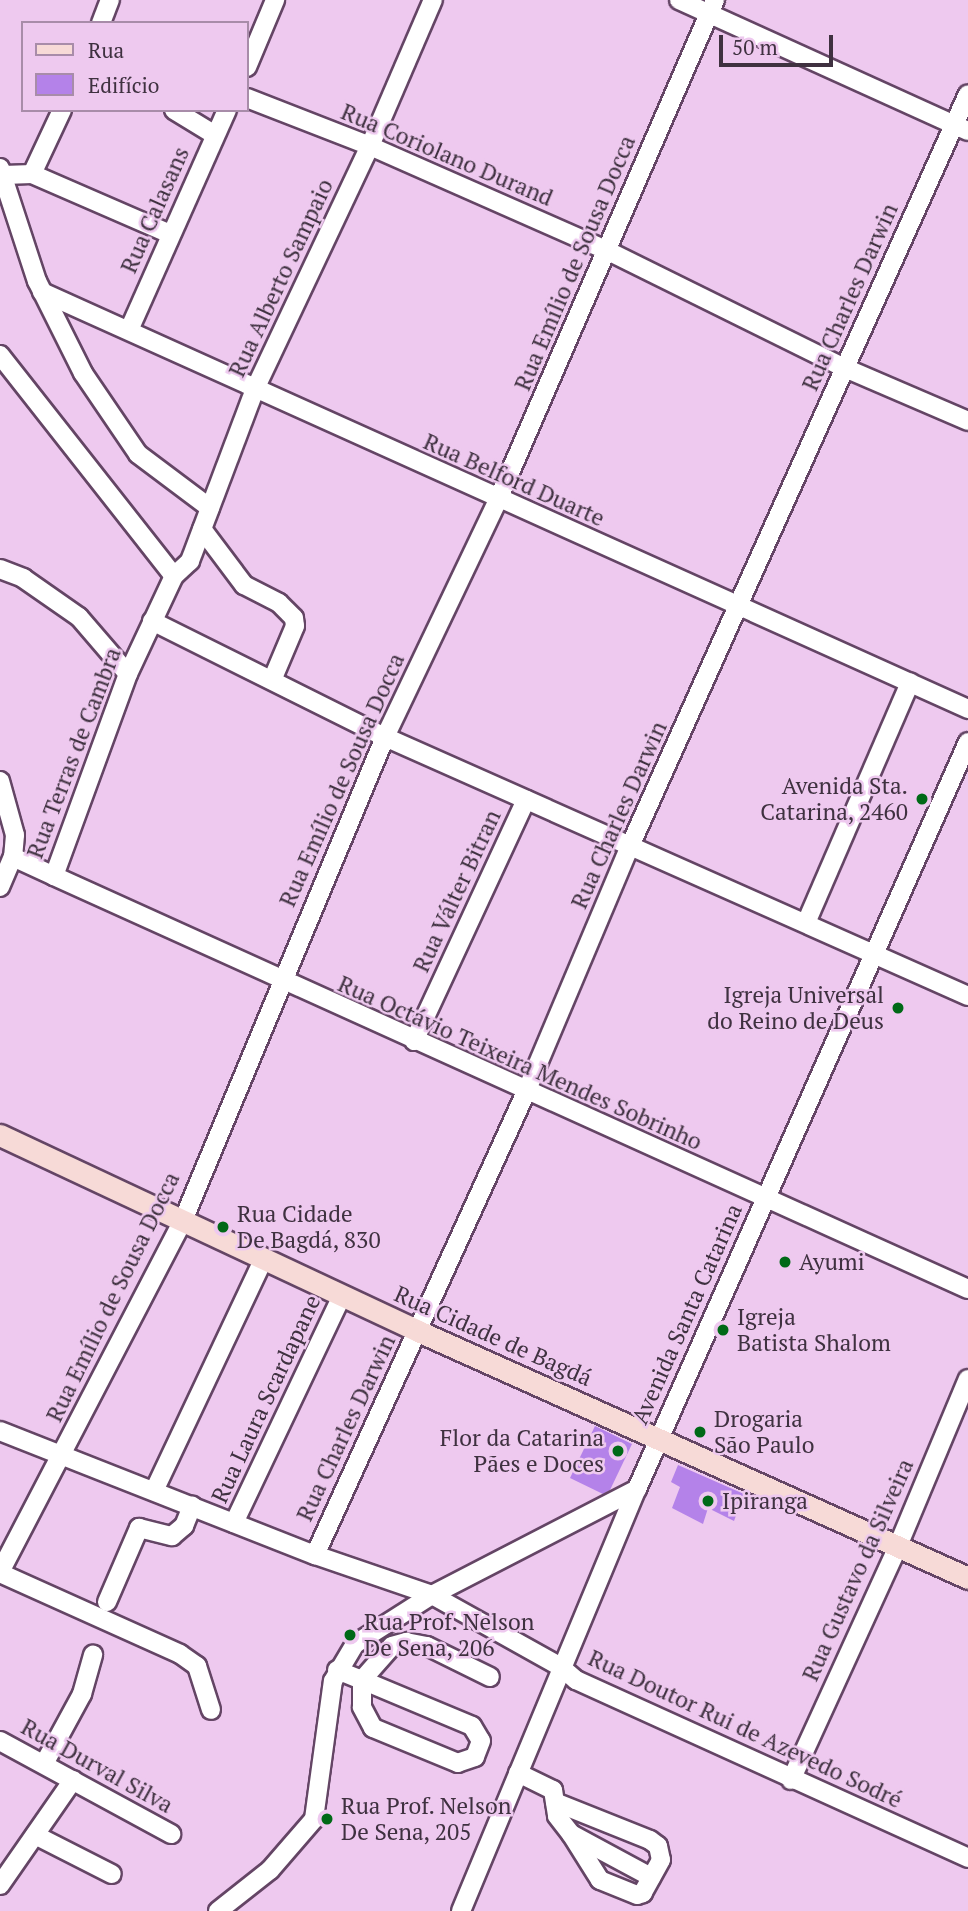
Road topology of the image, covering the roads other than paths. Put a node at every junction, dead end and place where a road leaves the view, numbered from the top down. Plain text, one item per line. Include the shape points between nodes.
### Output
1 (110, 0) edge
2 (255, 0) edge
3 (433, 0) edge
4 (679, 0) edge
5 (273, 5) edge
6 (712, 7) edge
7 (102, 21) edge
8 (248, 65) edge
9 (968, 94) edge
10 (248, 98) edge
11 (61, 112) edge
12 (177, 112) edge
13 (226, 112) edge
14 (961, 128) edge
15 (215, 135) junction
16 (370, 146) junction
17 (2, 171) edge
18 (32, 174) junction
19 (170, 234) junction
20 (608, 251) junction
21 (42, 292) junction
22 (129, 330) junction
23 (0, 355) edge
24 (845, 369) junction
25 (255, 389) junction
26 (968, 421) edge
27 (498, 500) junction
28 (209, 508) junction
29 (202, 529) junction
30 (0, 569) edge
31 (174, 576) junction
32 (740, 606) junction
33 (152, 621) junction
34 (128, 674) junction
35 (273, 678) junction
36 (910, 683) junction
37 (968, 709) edge
38 (385, 737) junction
39 (968, 742) edge
40 (0, 781) edge
41 (526, 800) junction
42 (630, 846) junction
43 (13, 857) junction
44 (54, 876) junction
45 (0, 887) edge
46 (806, 923) junction
47 (875, 954) junction
48 (281, 981) junction
49 (968, 996) edge
50 (414, 1041) junction
51 (526, 1092) junction
52 (0, 1135) edge
53 (765, 1200) junction
54 (182, 1223) junction
55 (263, 1260) junction
56 (968, 1289) edge
57 (342, 1296) junction
58 (418, 1331) junction
59 (968, 1379) edge
60 (0, 1431) edge
61 (659, 1438) junction
62 (61, 1455) junction
63 (637, 1489) junction
64 (154, 1490) junction
65 (192, 1506) junction
66 (234, 1523) junction
67 (898, 1546) junction
68 (314, 1555) junction
69 (0, 1572) edge
70 (968, 1578) edge
71 (432, 1595) junction
72 (107, 1601) dead end
73 (93, 1655) dead end
74 (561, 1667) junction
75 (337, 1670) junction
76 (490, 1677) dead end
77 (362, 1680) junction
78 (211, 1710) dead end
79 (0, 1741) edge
80 (44, 1765) junction
81 (518, 1773) junction
82 (73, 1780) junction
83 (791, 1780) junction
84 (555, 1802) junction
85 (171, 1834) dead end
86 (571, 1834) junction
87 (35, 1835) junction
88 (968, 1858) edge
89 (112, 1874) dead end
90 (651, 1877) junction
91 (0, 1885) edge
92 (218, 1911) edge
93 (461, 1911) edge

1 - 7 street
2 - 5 street
3 - 16 street, Rua Alberto Sampaio
4 - 6 street
5 - 8 street
6 - 14 street
6 - 20 street, Rua Emílio de Sousa Docca
9 - 14 street, Rua Charles Darwin
10 - 16 street, Rua Coriolano Durand
11 - 18 street
12 - 15 street
13 - 15 street, Rua Calasans
14 - 24 street, Rua Charles Darwin
15 - 19 street, Rua Calasans
16 - 20 street, Rua Coriolano Durand
16 - 25 street, Rua Alberto Sampaio
17 - 18 street
17 - 21 street
18 - 19 street
19 - 22 street, Rua Calasans
20 - 24 street, Rua Coriolano Durand
20 - 27 street, Rua Emílio de Sousa Docca
21 - 22 street, Rua Belford Duarte
21 - 28 street via 56,326 124,437 150,466
22 - 25 street, Rua Belford Duarte
23 - 31 street
24 - 26 street, Rua Coriolano Durand
24 - 32 street, Rua Charles Darwin
25 - 27 street, Rua Belford Duarte
25 - 28 street, Rua Alberto Sampaio
27 - 32 street, Rua Belford Duarte
27 - 38 street, Rua Emílio de Sousa Docca
28 - 29 street, Rua Alberto Sampaio
29 - 31 street, Rua Alberto Sampaio via 190,561
29 - 35 street via 244,585 279,603 294,618 295,626
30 - 34 street via 23,578 79,617
31 - 33 street, Rua Terras de Cambra
32 - 36 street, Rua Belford Duarte
32 - 42 street, Rua Charles Darwin
33 - 34 street, Rua Terras de Cambra
33 - 35 street
34 - 44 street, Rua Terras de Cambra
35 - 38 street
36 - 37 street, Rua Belford Duarte
36 - 46 street
38 - 41 street
38 - 48 street, Rua Emílio de Sousa Docca
39 - 47 street, Avenida Santa Catarina
40 - 43 street via 15,835
41 - 42 street
41 - 50 street, Rua Válter Bitran
42 - 46 street
42 - 51 street, Rua Charles Darwin
43 - 44 street, Rua Terras de Cambra
43 - 45 street, Rua Terras de Cambra
44 - 48 street, Rua Octávio Teixeira Mendes Sobrinho
46 - 47 street
47 - 49 street
47 - 53 street, Avenida Santa Catarina
48 - 50 street, Rua Octávio Teixeira Mendes Sobrinho
48 - 54 street, Rua Emílio de Sousa Docca
50 - 51 street, Rua Octávio Teixeira Mendes Sobrinho
51 - 53 street, Rua Octávio Teixeira Mendes Sobrinho
51 - 58 street, Rua Charles Darwin
52 - 54 main road, Rua Cidade de Bagdá
53 - 56 street, Rua Octávio Teixeira Mendes Sobrinho
53 - 61 street, Avenida Santa Catarina
54 - 55 main road, Rua Cidade de Bagdá
54 - 62 street, Rua Emílio de Sousa Docca
55 - 57 main road, Rua Cidade de Bagdá
55 - 64 street
57 - 58 main road, Rua Cidade de Bagdá
57 - 66 street, Rua Laura Scardapane
58 - 61 main road, Rua Cidade de Bagdá
58 - 68 street, Rua Charles Darwin
59 - 67 street, Rua Gustavo da Silveira
60 - 62 street, Rua Doutor Rui de Azevedo Sodré
61 - 63 street, Avenida Santa Catarina
61 - 67 main road, Rua Cidade de Bagdá
62 - 64 street, Rua Doutor Rui de Azevedo Sodré
62 - 69 street, Rua Emílio de Sousa Docca
63 - 71 street
63 - 74 street, Avenida Santa Catarina
64 - 65 street, Rua Doutor Rui de Azevedo Sodré
65 - 66 street, Rua Doutor Rui de Azevedo Sodré
65 - 72 street via 184,1525 172,1536 139,1528
66 - 68 street, Rua Doutor Rui de Azevedo Sodré
67 - 70 main road, Rua Cidade de Bagdá
67 - 83 street, Rua Gustavo da Silveira
68 - 71 street, Rua Doutor Rui de Azevedo Sodré
69 - 78 street via 180,1654 197,1666
71 - 74 street, Rua Doutor Rui de Azevedo Sodré
71 - 75 street via 368,1633 345,1655
73 - 80 street via 71,1719
74 - 81 street, Avenida Santa Catarina
74 - 83 street, Rua Doutor Rui de Azevedo Sodré via 576,1680
75 - 77 street
75 - 92 street via 314,1819 270,1870
76 - 77 street via 427,1646 406,1642 392,1646
77 - 77 street via 472,1726 481,1741 475,1757 458,1763 373,1728 362,1707
79 - 80 street, Rua Durval Silva
80 - 82 street, Rua Durval Silva
81 - 84 street via 554,1790
81 - 93 street, Avenida Santa Catarina
82 - 85 street, Rua Durval Silva
82 - 87 street
83 - 88 street, Rua Doutor Rui de Azevedo Sodré
84 - 86 street via 560,1821
84 - 90 street via 658,1846 661,1860
86 - 90 street
86 - 90 street via 600,1880 637,1895
87 - 89 street
87 - 91 street

